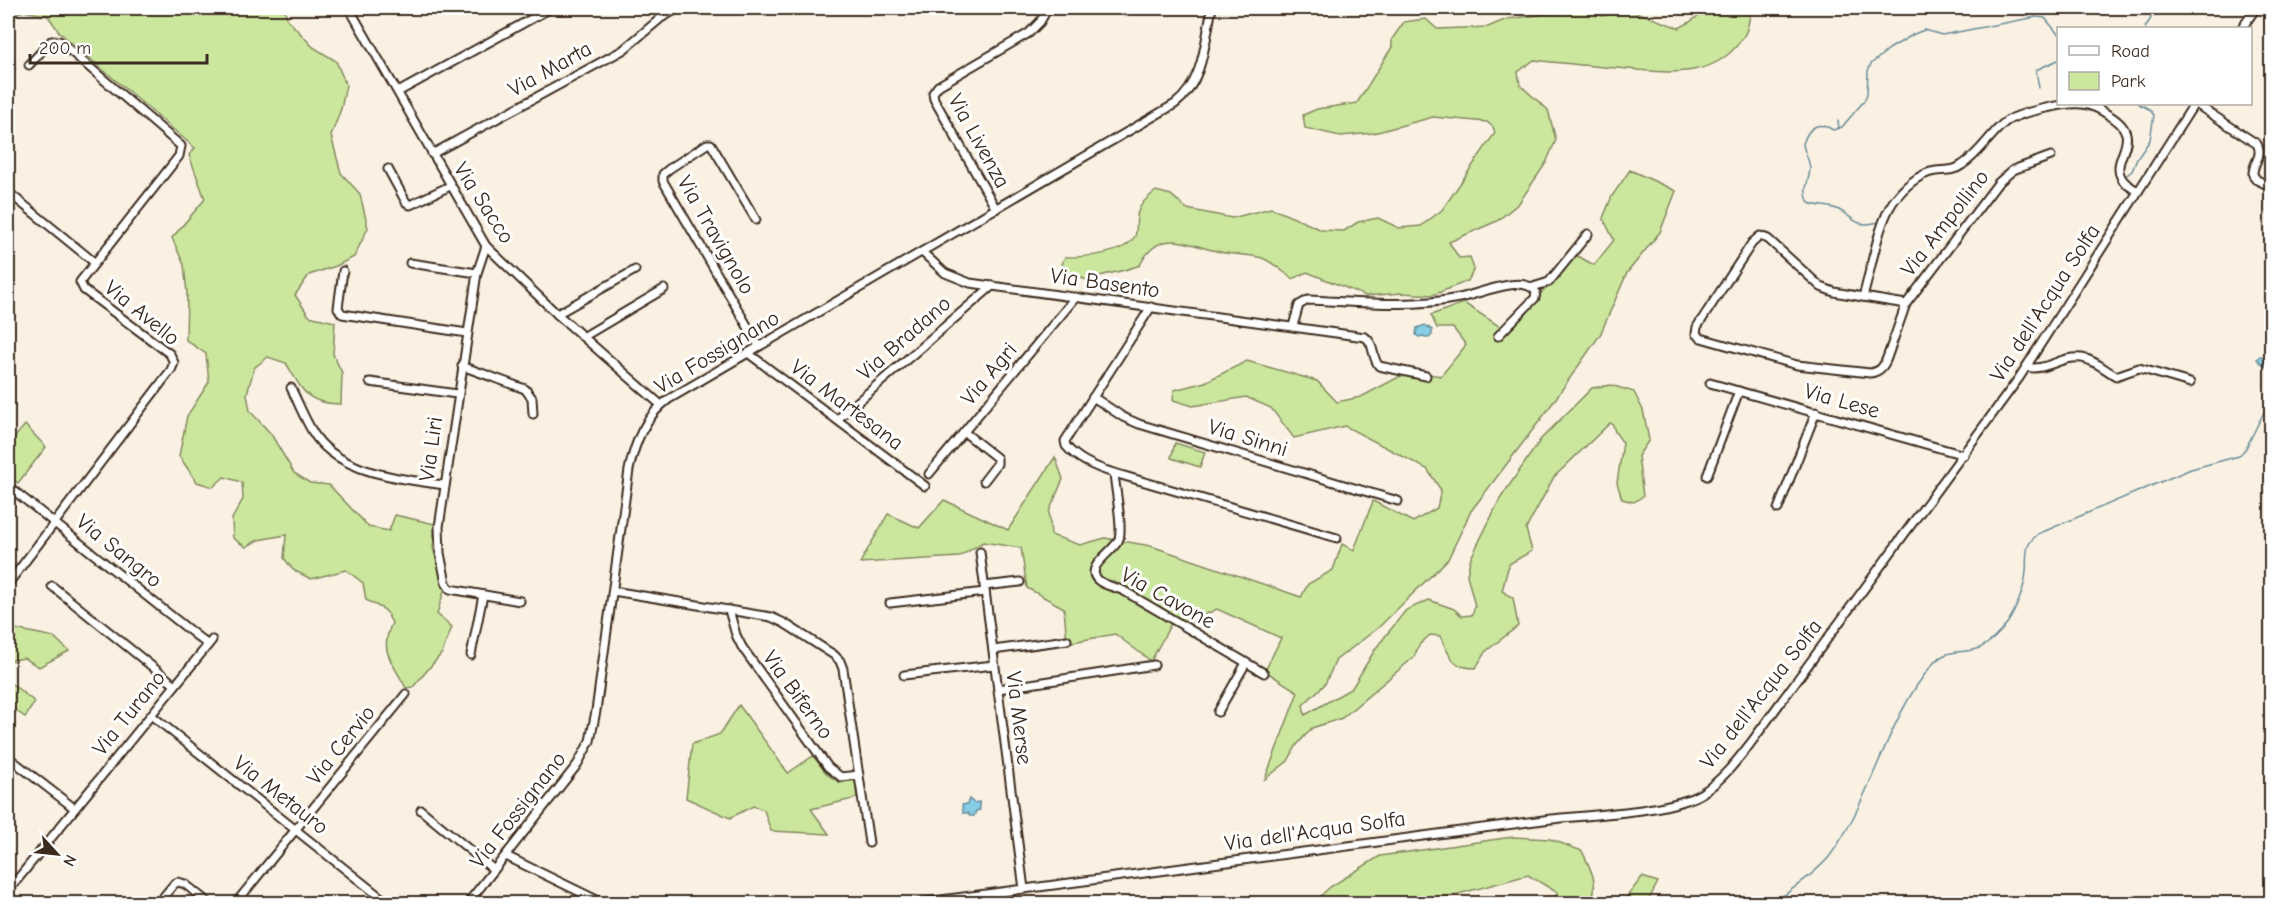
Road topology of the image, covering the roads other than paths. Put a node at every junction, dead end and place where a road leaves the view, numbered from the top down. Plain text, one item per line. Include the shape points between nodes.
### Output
1 (349, 8) edge
2 (530, 8) edge
3 (551, 8) edge
4 (679, 8) edge
5 (1048, 8) edge
6 (1212, 8) edge
7 (2256, 8) edge
8 (535, 16) junction
9 (2243, 27) edge
10 (29, 65) dead end
11 (398, 92) junction
12 (2072, 105) edge
13 (2082, 105) edge
14 (2194, 105) edge
15 (2197, 105) edge
16 (432, 154) junction
17 (2051, 156) dead end
18 (388, 168) dead end
19 (450, 186) junction
20 (2271, 187) edge
21 (2138, 191) junction
22 (8, 192) edge
23 (996, 209) junction
24 (756, 220) dead end
25 (1588, 234) dead end
26 (486, 246) junction
27 (922, 252) junction
28 (94, 262) junction
29 (410, 263) dead end
30 (635, 270) dead end
31 (343, 272) dead end
32 (477, 273) junction
33 (992, 286) junction
34 (1533, 287) junction
35 (663, 289) dead end
36 (1076, 297) junction
37 (1863, 297) junction
38 (1905, 304) junction
39 (1151, 307) junction
40 (557, 314) junction
41 (1293, 326) junction
42 (467, 333) junction
43 (1498, 336) dead end
44 (583, 337) junction
45 (759, 346) junction
46 (748, 352) junction
47 (462, 366) junction
48 (2026, 367) junction
49 (1426, 376) dead end
50 (370, 382) dead end
51 (1710, 383) dead end
52 (2190, 383) dead end
53 (291, 388) dead end
54 (1739, 391) junction
55 (457, 394) junction
56 (1094, 397) junction
57 (660, 405) junction
58 (1816, 412) junction
59 (533, 414) dead end
60 (840, 417) dead end
61 (964, 432) junction
62 (1964, 455) junction
63 (1114, 473) junction
64 (929, 474) dead end
65 (1707, 476) dead end
66 (984, 481) dead end
67 (444, 485) junction
68 (8, 486) edge
69 (925, 486) dead end
70 (1398, 501) dead end
71 (1778, 509) dead end
72 (55, 524) junction
73 (1337, 538) dead end
74 (980, 552) dead end
75 (1020, 582) dead end
76 (8, 584) edge
77 (52, 586) dead end
78 (985, 589) junction
79 (613, 591) junction
80 (483, 595) junction
81 (520, 601) dead end
82 (890, 603) dead end
83 (729, 610) junction
84 (1067, 640) dead end
85 (210, 642) joint
86 (993, 651) junction
87 (471, 655) dead end
88 (1246, 663) junction
89 (994, 665) junction
90 (1154, 665) dead end
91 (1264, 673) dead end
92 (904, 675) dead end
93 (175, 685) junction
94 (998, 688) junction
95 (406, 694) dead end
96 (1218, 712) dead end
97 (151, 715) junction
98 (8, 757) edge
99 (859, 774) junction
100 (75, 808) junction
101 (421, 810) dead end
102 (296, 829) junction
103 (869, 843) dead end
104 (506, 855) junction
105 (494, 870) junction
106 (1023, 889) junction
107 (8, 891) edge
108 (160, 901) dead end
109 (210, 903) edge
110 (235, 903) edge
111 (389, 903) edge
112 (467, 903) edge
113 (605, 903) edge
114 (911, 903) edge

1 - 11 street, Via Sacco
2 - 8 street
3 - 8 street
4 - 16 street, Via Marta via 622,50
5 - 23 street, Via Livenza via 1029,33 939,85 933,93
6 - 23 street, Via Fossignano via 1197,74 1183,97
7 - 9 street
8 - 11 street
10 - 28 street, Via Avello via 51,41 59,41 181,146 179,156
11 - 16 street, Via Sacco
12 - 37 street, Via Ampollino via 2017,115 1962,165 1923,175 1911,183 1885,217
13 - 21 street, Via Ampollino via 2112,116 2122,126 2126,138 2120,176
14 - 21 street, Via dell'Acqua Solfa
15 - 20 street via 2258,144 2260,154 2253,175
16 - 19 street, Via Sacco
17 - 38 street, Via Ampollino via 2016,169 1999,181
18 - 19 street via 410,205
19 - 26 street, Via Sacco
21 - 48 street, Via dell'Acqua Solfa
22 - 28 street
23 - 27 street, Via Fossignano
24 - 45 street, Via Travignolo via 711,144 663,174 663,181
25 - 34 street via 1548,283
26 - 32 street, Via Liri
26 - 40 street, Via Sacco
27 - 33 street, Via Basento via 952,276
27 - 45 street, Via Fossignano
28 - 72 street, Via Avello via 81,280 82,288 172,356 174,365
29 - 32 street
30 - 40 street
31 - 42 street via 338,308 342,315
32 - 42 street, Via Liri
33 - 36 street, Via Basento
33 - 60 street, Via Bradano
34 - 41 street via 1514,284 1422,303 1308,300 1299,305
34 - 43 street via 1534,298
35 - 44 street
36 - 39 street, Via Basento
36 - 61 street, Via Agri
37 - 38 street, Via Ampollino
37 - 38 street, Via Ampollino via 1821,287 1760,236 1696,334 1797,365 1872,373 1885,363
39 - 41 street, Via Basento
39 - 56 street
40 - 44 street, Via Sacco
41 - 49 street, Via Basento via 1367,338 1378,366
42 - 47 street, Via Liri
44 - 57 street, Via Sacco
45 - 46 street, Via Fossignano
46 - 57 street, Via Fossignano
46 - 69 street, Via Martesana
47 - 55 street, Via Liri
47 - 59 street via 525,389 532,398
48 - 52 street via 2041,369 2062,360 2081,358 2116,376 2137,368
48 - 62 street, Via dell'Acqua Solfa
50 - 55 street
51 - 54 street, Via Lese
53 - 67 street via 314,433 332,453 393,478
54 - 58 street, Via Lese
54 - 65 street
55 - 67 street, Via Liri
56 - 63 street via 1067,436 1065,446 1089,463
56 - 70 street, Via Sinni via 1139,424
57 - 79 street, Via Fossignano via 644,427 633,454
58 - 62 street, Via Lese
58 - 71 street
61 - 64 street, Via Agri
61 - 66 street via 997,458 996,466
62 - 106 street, Via dell'Acqua Solfa via 1750,744 1724,775 1697,796 1636,810
63 - 73 street
63 - 88 street, Via Cavone via 1120,536 1115,548 1098,562 1096,579 1122,590
67 - 80 street, Via Liri via 438,536 446,583 454,590
68 - 72 street, Via Sangro
72 - 76 street, Via Avello
72 - 85 street, Via Sangro
74 - 78 street, Via Merse
75 - 78 street
77 - 93 street
78 - 82 street
78 - 86 street, Via Merse
79 - 83 street, Via Biferno
79 - 104 street, Via Fossignano via 588,746 563,785
80 - 81 street, Via Liri
80 - 87 street
83 - 99 street, Via Biferno via 742,647 828,767 841,777
83 - 99 street, Via Biferno via 778,620 839,659
84 - 86 street
85 - 93 street, Via Turano
86 - 89 street, Via Merse
88 - 91 street, Via Cavone
88 - 96 street
89 - 92 street
89 - 94 street, Via Merse
90 - 94 street
93 - 97 street, Via Turano
94 - 106 street, Via Merse
95 - 102 street, Via Cervio
97 - 100 street, Via Turano
97 - 102 street, Via Metauro
98 - 100 street
99 - 103 street, Via Biferno
100 - 107 street, Via Turano
101 - 105 street
102 - 110 street, Via Cervio
102 - 111 street, Via Metauro
104 - 105 street, Via Fossignano
104 - 113 street
105 - 112 street, Via Fossignano
106 - 114 street, Via dell'Acqua Solfa
108 - 109 street via 178,882

